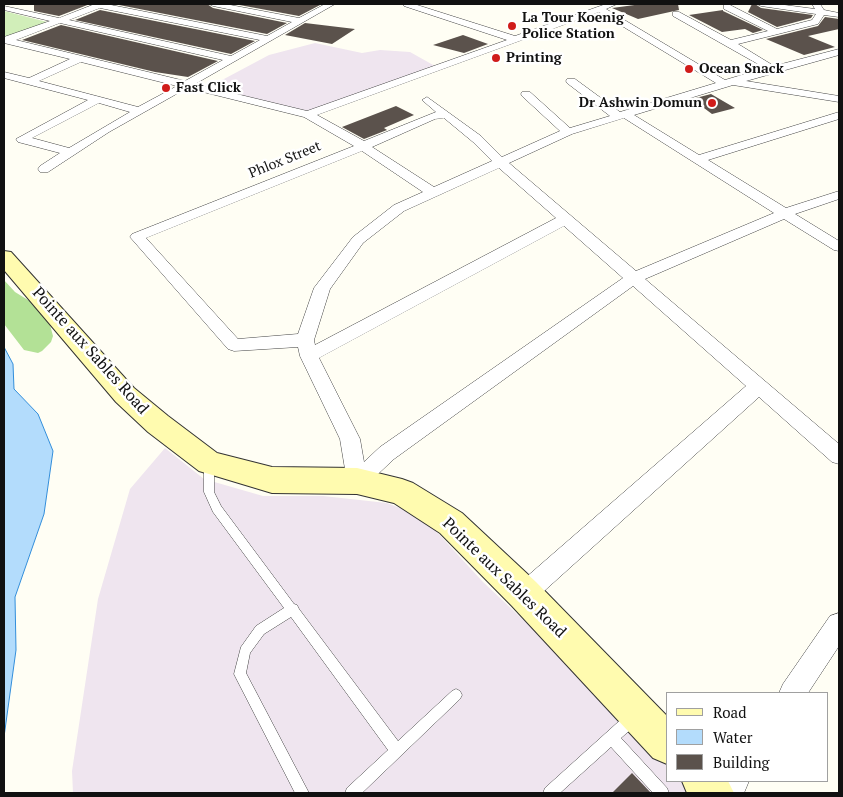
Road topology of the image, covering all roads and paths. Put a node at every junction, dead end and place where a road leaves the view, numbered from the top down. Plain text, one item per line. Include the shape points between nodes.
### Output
1 (100, 4) edge
2 (213, 4) edge
3 (275, 4) edge
4 (331, 4) edge
5 (407, 4) edge
6 (614, 4) edge
7 (761, 4) edge
8 (426, 6) edge
9 (37, 7) dead end
10 (152, 7) dead end
11 (727, 7) dead end
12 (4, 8) edge
13 (819, 8) edge
14 (600, 9) junction
15 (21, 12) junction
16 (258, 12) junction
17 (138, 13) junction
18 (676, 14) dead end
19 (839, 15) edge
20 (57, 21) junction
21 (301, 21) junction
22 (775, 32) junction
23 (269, 39) junction
24 (514, 39) junction
25 (5, 40) edge
26 (730, 43) junction
27 (839, 52) edge
28 (79, 59) junction
29 (232, 59) junction
30 (773, 69) junction
31 (4, 75) edge
32 (571, 80) dead end
33 (28, 82) junction
34 (728, 83) junction
35 (187, 85) junction
36 (526, 94) dead end
37 (839, 99) edge
38 (97, 100) junction
39 (427, 100) dead end
40 (140, 111) junction
41 (308, 115) junction
42 (445, 115) junction
43 (839, 115) edge
44 (623, 116) junction
45 (568, 132) junction
46 (363, 146) junction
47 (70, 152) junction
48 (699, 160) junction
49 (501, 163) junction
50 (44, 169) dead end
51 (432, 192) junction
52 (839, 195) edge
53 (785, 213) junction
54 (566, 219) junction
55 (839, 247) edge
56 (4, 257) edge
57 (633, 278) junction
58 (307, 348) junction
59 (758, 386) junction
60 (839, 456) edge
61 (209, 462) junction
62 (357, 481) junction
63 (524, 594) junction
64 (293, 609) junction
65 (839, 625) edge
66 (793, 692) edge
67 (456, 695) dead end
68 (638, 714) junction
69 (612, 738) junction
70 (666, 743) edge
71 (397, 751) junction
72 (703, 782) edge
73 (734, 782) edge
74 (302, 793) edge
75 (352, 793) edge
76 (550, 793) edge
77 (662, 793) edge
78 (713, 793) edge
79 (726, 793) edge

1 - 17 street
1 - 20 street
2 - 16 street
3 - 16 street
4 - 21 street
5 - 8 street
6 - 14 street
7 - 13 street
8 - 24 street
9 - 15 street
10 - 17 street
11 - 22 street
12 - 15 street
13 - 19 street
13 - 22 street via 815,22
14 - 24 street
14 - 34 street
15 - 20 street
16 - 21 street
17 - 23 street
18 - 26 street
20 - 25 street
20 - 29 street
21 - 23 street
22 - 26 street
23 - 29 street
24 - 41 street
25 - 28 street
26 - 30 street
27 - 30 street
28 - 33 street
28 - 35 street
29 - 35 street
30 - 34 street
31 - 33 street
32 - 44 street
33 - 38 street
34 - 37 street
34 - 44 street
35 - 40 street
35 - 41 street
36 - 45 street
38 - 40 street
38 - 47 street via 22,139
39 - 42 street
40 - 47 street
41 - 46 street
42 - 46 street, Phlox Street via 433,116
42 - 49 street via 477,139
43 - 48 street
44 - 45 street
44 - 48 street
45 - 49 street
46 - 51 street
46 - 58 street, Phlox Street via 137,237 234,345
47 - 50 street
48 - 53 street
49 - 51 street
49 - 54 street
51 - 58 street via 399,208 358,240 322,288
52 - 53 street
53 - 55 street
53 - 57 street
54 - 57 street
54 - 58 street
56 - 61 main road, Pointe aux Sables Road via 125,394 158,424
57 - 59 street
57 - 62 street via 387,453
58 - 62 street via 350,440
59 - 60 street
59 - 63 street
61 - 62 main road, Pointe aux Sables Road via 272,480
61 - 64 lane via 209,492 217,509
62 - 63 main road, Pointe aux Sables Road via 402,492 452,523
63 - 68 main road, Pointe aux Sables Road
64 - 71 lane
64 - 74 lane via 260,630 245,651 240,674
65 - 66 street
67 - 71 lane
68 - 69 lane
68 - 70 main road, Pointe aux Sables Road
69 - 76 lane
69 - 77 lane
71 - 75 lane
72 - 78 main road
73 - 79 street

